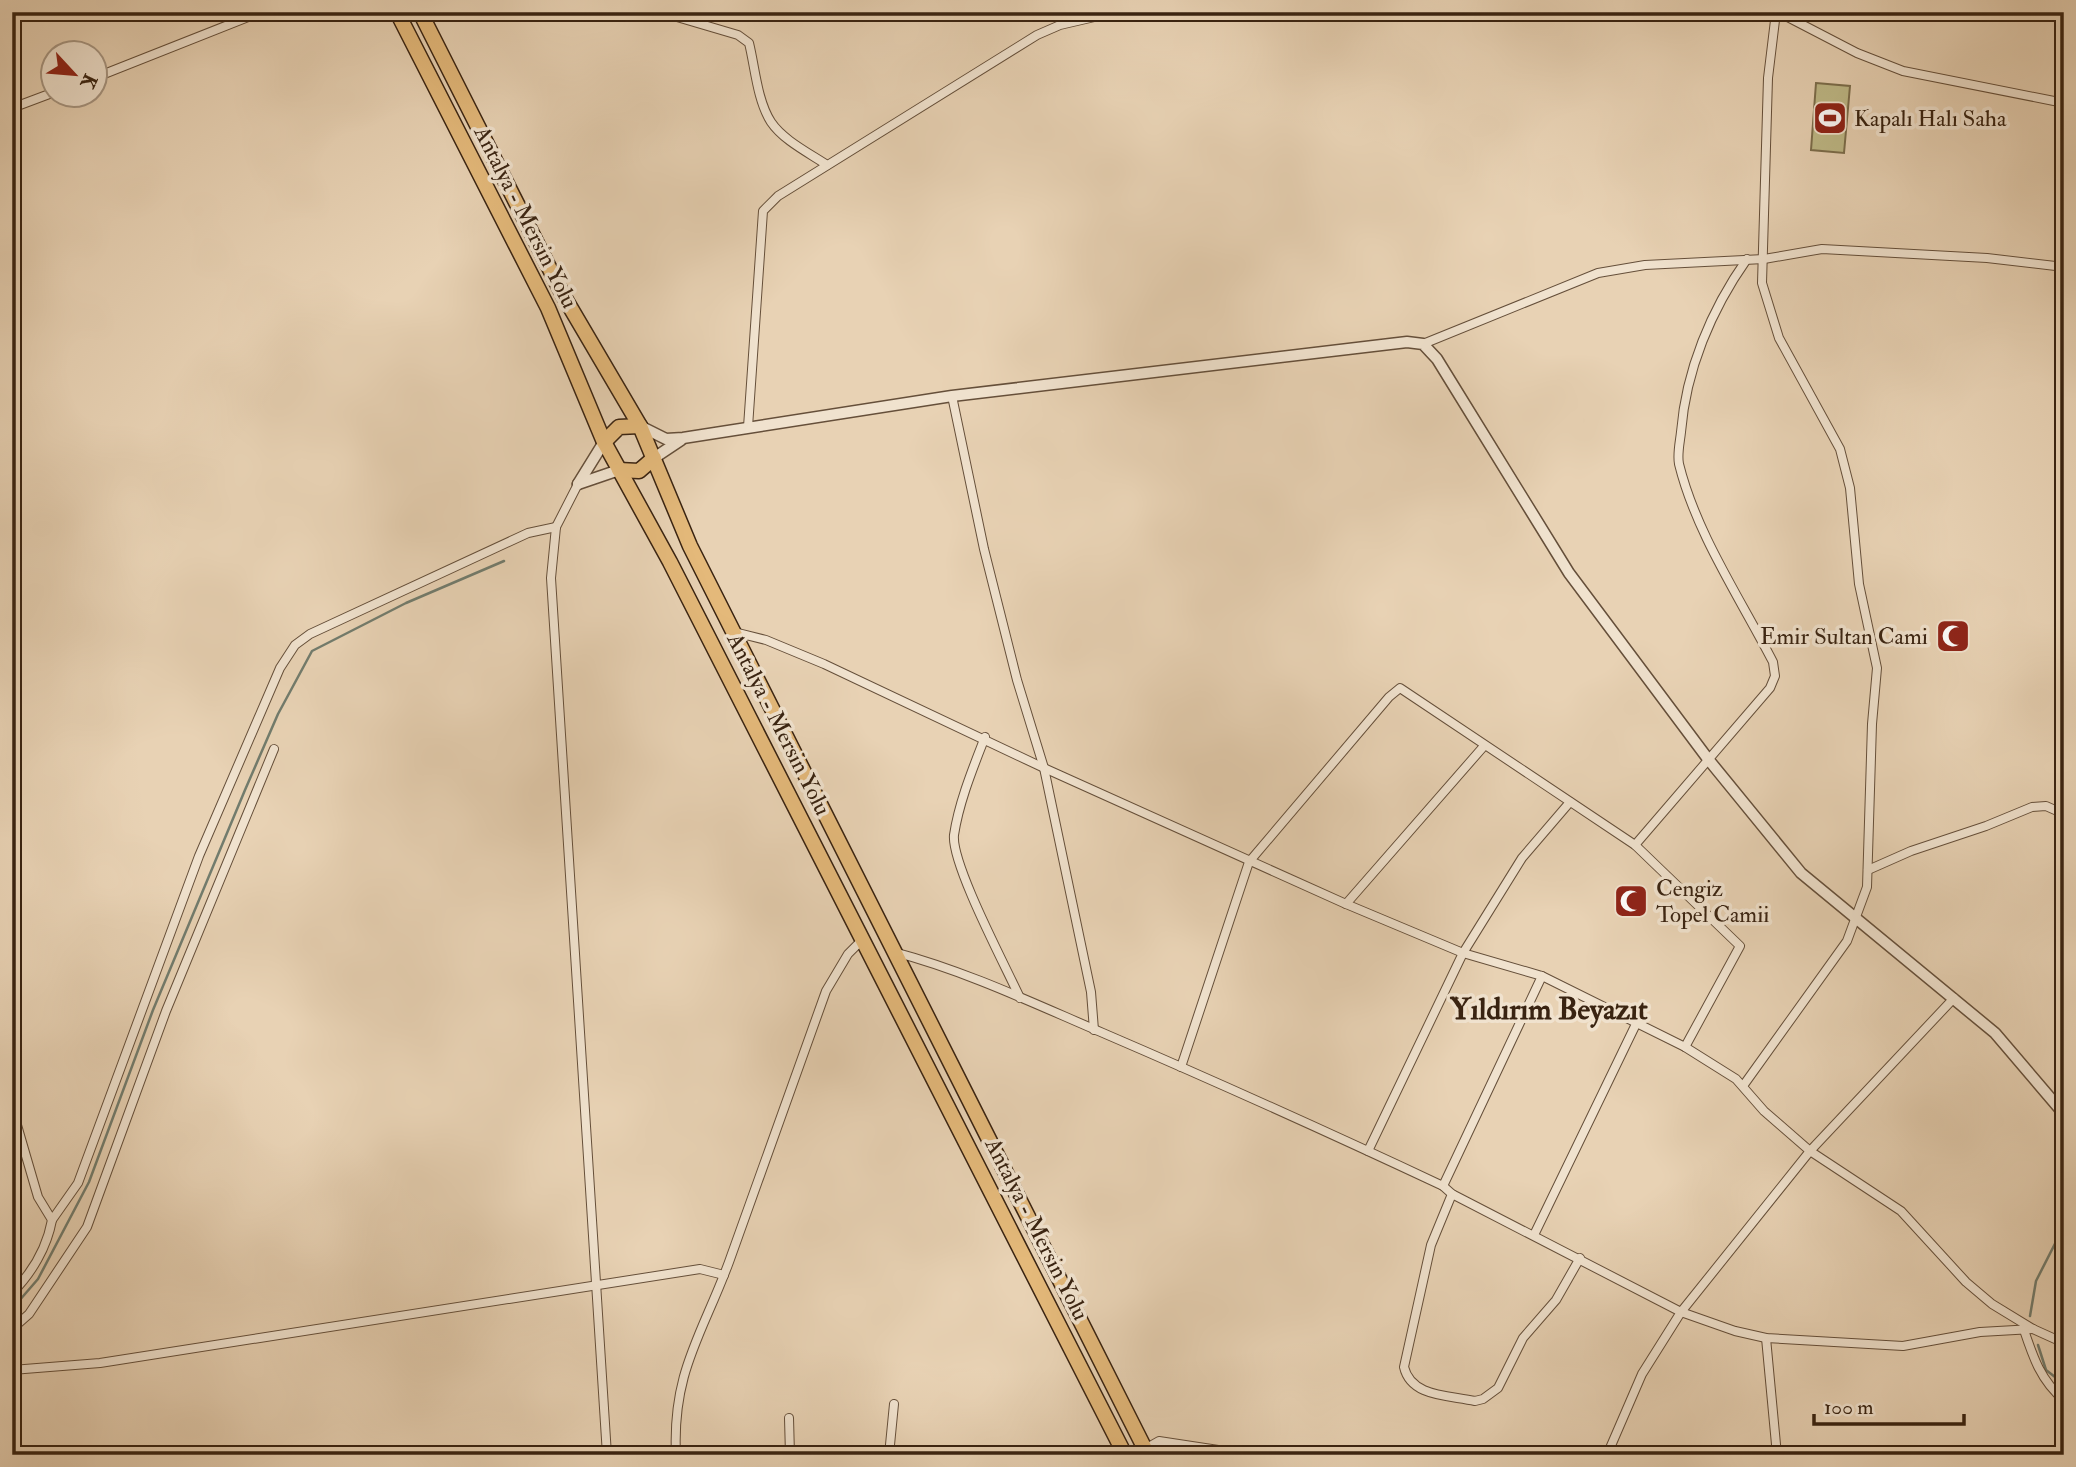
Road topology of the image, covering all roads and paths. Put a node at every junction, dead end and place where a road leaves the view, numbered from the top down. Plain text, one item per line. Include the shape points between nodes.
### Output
1 (261, 12) edge
2 (397, 12) edge
3 (420, 12) edge
4 (660, 12) edge
5 (1116, 12) edge
6 (1777, 12) edge
7 (108, 72) edge
8 (38, 98) edge
9 (2064, 103) edge
10 (12, 107) edge
11 (827, 165) junction
12 (1747, 259) junction
13 (1764, 259) junction
14 (2064, 267) edge
15 (1423, 344) junction
16 (952, 396) junction
17 (640, 426) junction
18 (748, 427) junction
19 (683, 439) junction
20 (604, 442) junction
21 (654, 458) junction
22 (620, 470) junction
23 (578, 484) junction
24 (555, 527) junction
25 (734, 632) junction
26 (985, 737) junction
27 (1483, 746) junction
28 (274, 750) dead end
29 (1708, 759) junction
30 (1044, 768) junction
31 (1570, 802) junction
32 (2064, 814) edge
33 (1635, 845) junction
34 (1249, 862) junction
35 (1868, 870) junction
36 (1346, 904) junction
37 (1857, 920) junction
38 (864, 938) junction
39 (894, 953) junction
40 (1463, 953) junction
41 (1542, 976) junction
42 (1020, 998) junction
43 (1954, 998) junction
44 (1636, 1024) junction
45 (1094, 1030) junction
46 (1685, 1047) junction
47 (1181, 1067) junction
48 (1743, 1086) junction
49 (12, 1108) edge
50 (2064, 1114) edge
51 (1368, 1150) junction
52 (1811, 1151) junction
53 (1443, 1186) junction
54 (1452, 1194) junction
55 (52, 1220) junction
56 (1534, 1235) junction
57 (1580, 1258) junction
58 (724, 1275) junction
59 (597, 1286) junction
60 (12, 1293) edge
61 (1681, 1312) junction
62 (12, 1329) edge
63 (2029, 1329) junction
64 (1766, 1338) junction
65 (2064, 1343) edge
66 (12, 1370) edge
67 (2064, 1400) edge
68 (894, 1404) dead end
69 (789, 1418) dead end
70 (1146, 1452) edge
71 (607, 1455) edge
72 (676, 1455) edge
73 (790, 1455) edge
74 (889, 1455) edge
75 (1125, 1455) edge
76 (1251, 1455) edge
77 (1607, 1455) edge
78 (1777, 1455) edge

1 - 7 street
2 - 20 highway, Antalya - Mersin Yolu via 548,309
3 - 17 highway, Antalya - Mersin Yolu via 563,295
4 - 11 street via 738,35 749,43 771,122
5 - 11 street via 1060,25 1037,36
6 - 9 street via 1902,71
6 - 13 street via 1766,137
8 - 10 street
11 - 18 street via 763,211
12 - 13 street
12 - 15 street via 1644,265 1598,273
12 - 29 street via 1728,286 1696,356 1683,404 1678,460 1694,510 1773,662 1775,676 1770,688
13 - 14 street via 1822,249
13 - 35 street via 1762,283 1769,314 1840,449 1850,488 1858,584 1877,668
15 - 16 street via 1406,342
15 - 29 street via 1437,359 1569,573
16 - 18 street
16 - 30 street via 991,575
17 - 19 street via 666,439
17 - 20 highway via 619,427
17 - 21 highway, Antalya - Mersin Yolu
18 - 19 street
19 - 21 street
20 - 22 highway, Antalya - Mersin Yolu
20 - 23 street
21 - 22 highway via 639,471
21 - 25 highway, Antalya - Mersin Yolu via 690,545
22 - 23 street
22 - 38 highway, Antalya - Mersin Yolu
23 - 24 street
24 - 55 street via 516,539 310,634 296,645 270,690 199,856 78,1183
24 - 59 street via 551,578
25 - 26 street via 824,664
25 - 39 highway, Antalya - Mersin Yolu
26 - 30 street
26 - 42 street via 954,837 959,862
27 - 31 street
27 - 34 street via 1400,688
27 - 36 street
28 - 62 street via 166,1011 87,1227 52,1283
29 - 33 street
29 - 37 street via 1801,873
30 - 34 street
30 - 45 street via 1091,992
31 - 33 street
31 - 40 street via 1522,858
32 - 35 street via 2046,806 2032,807
33 - 46 street via 1740,946
34 - 36 street
34 - 47 street
35 - 37 street
36 - 40 street
37 - 43 street
37 - 48 street via 1847,941
38 - 58 street via 826,990
38 - 75 highway, Antalya - Mersin Yolu
39 - 42 street
39 - 70 highway, Antalya - Mersin Yolu
40 - 41 street
40 - 51 street
41 - 44 street
41 - 53 street
42 - 45 street
43 - 50 street via 1994,1033
43 - 52 street
44 - 46 street
44 - 56 street
45 - 47 street
46 - 48 street
47 - 51 street
48 - 52 street via 1764,1111
49 - 55 street via 38,1197
51 - 53 street
52 - 61 street
52 - 63 street via 1901,1211 1966,1282
53 - 54 street
54 - 56 street
54 - 57 street via 1431,1245 1404,1367 1407,1378 1419,1389 1475,1401 1498,1388 1523,1338 1556,1300
55 - 60 street via 49,1237
56 - 57 street
57 - 61 street
58 - 59 street via 700,1269
58 - 72 street via 679,1389
59 - 66 street via 100,1363
59 - 71 street
61 - 64 street
61 - 77 street via 1642,1374
63 - 64 street via 1980,1332 1903,1346
63 - 65 street
63 - 67 street via 2033,1357 2048,1386
64 - 78 street
68 - 74 street
69 - 73 street
70 - 76 street via 1159,1441

